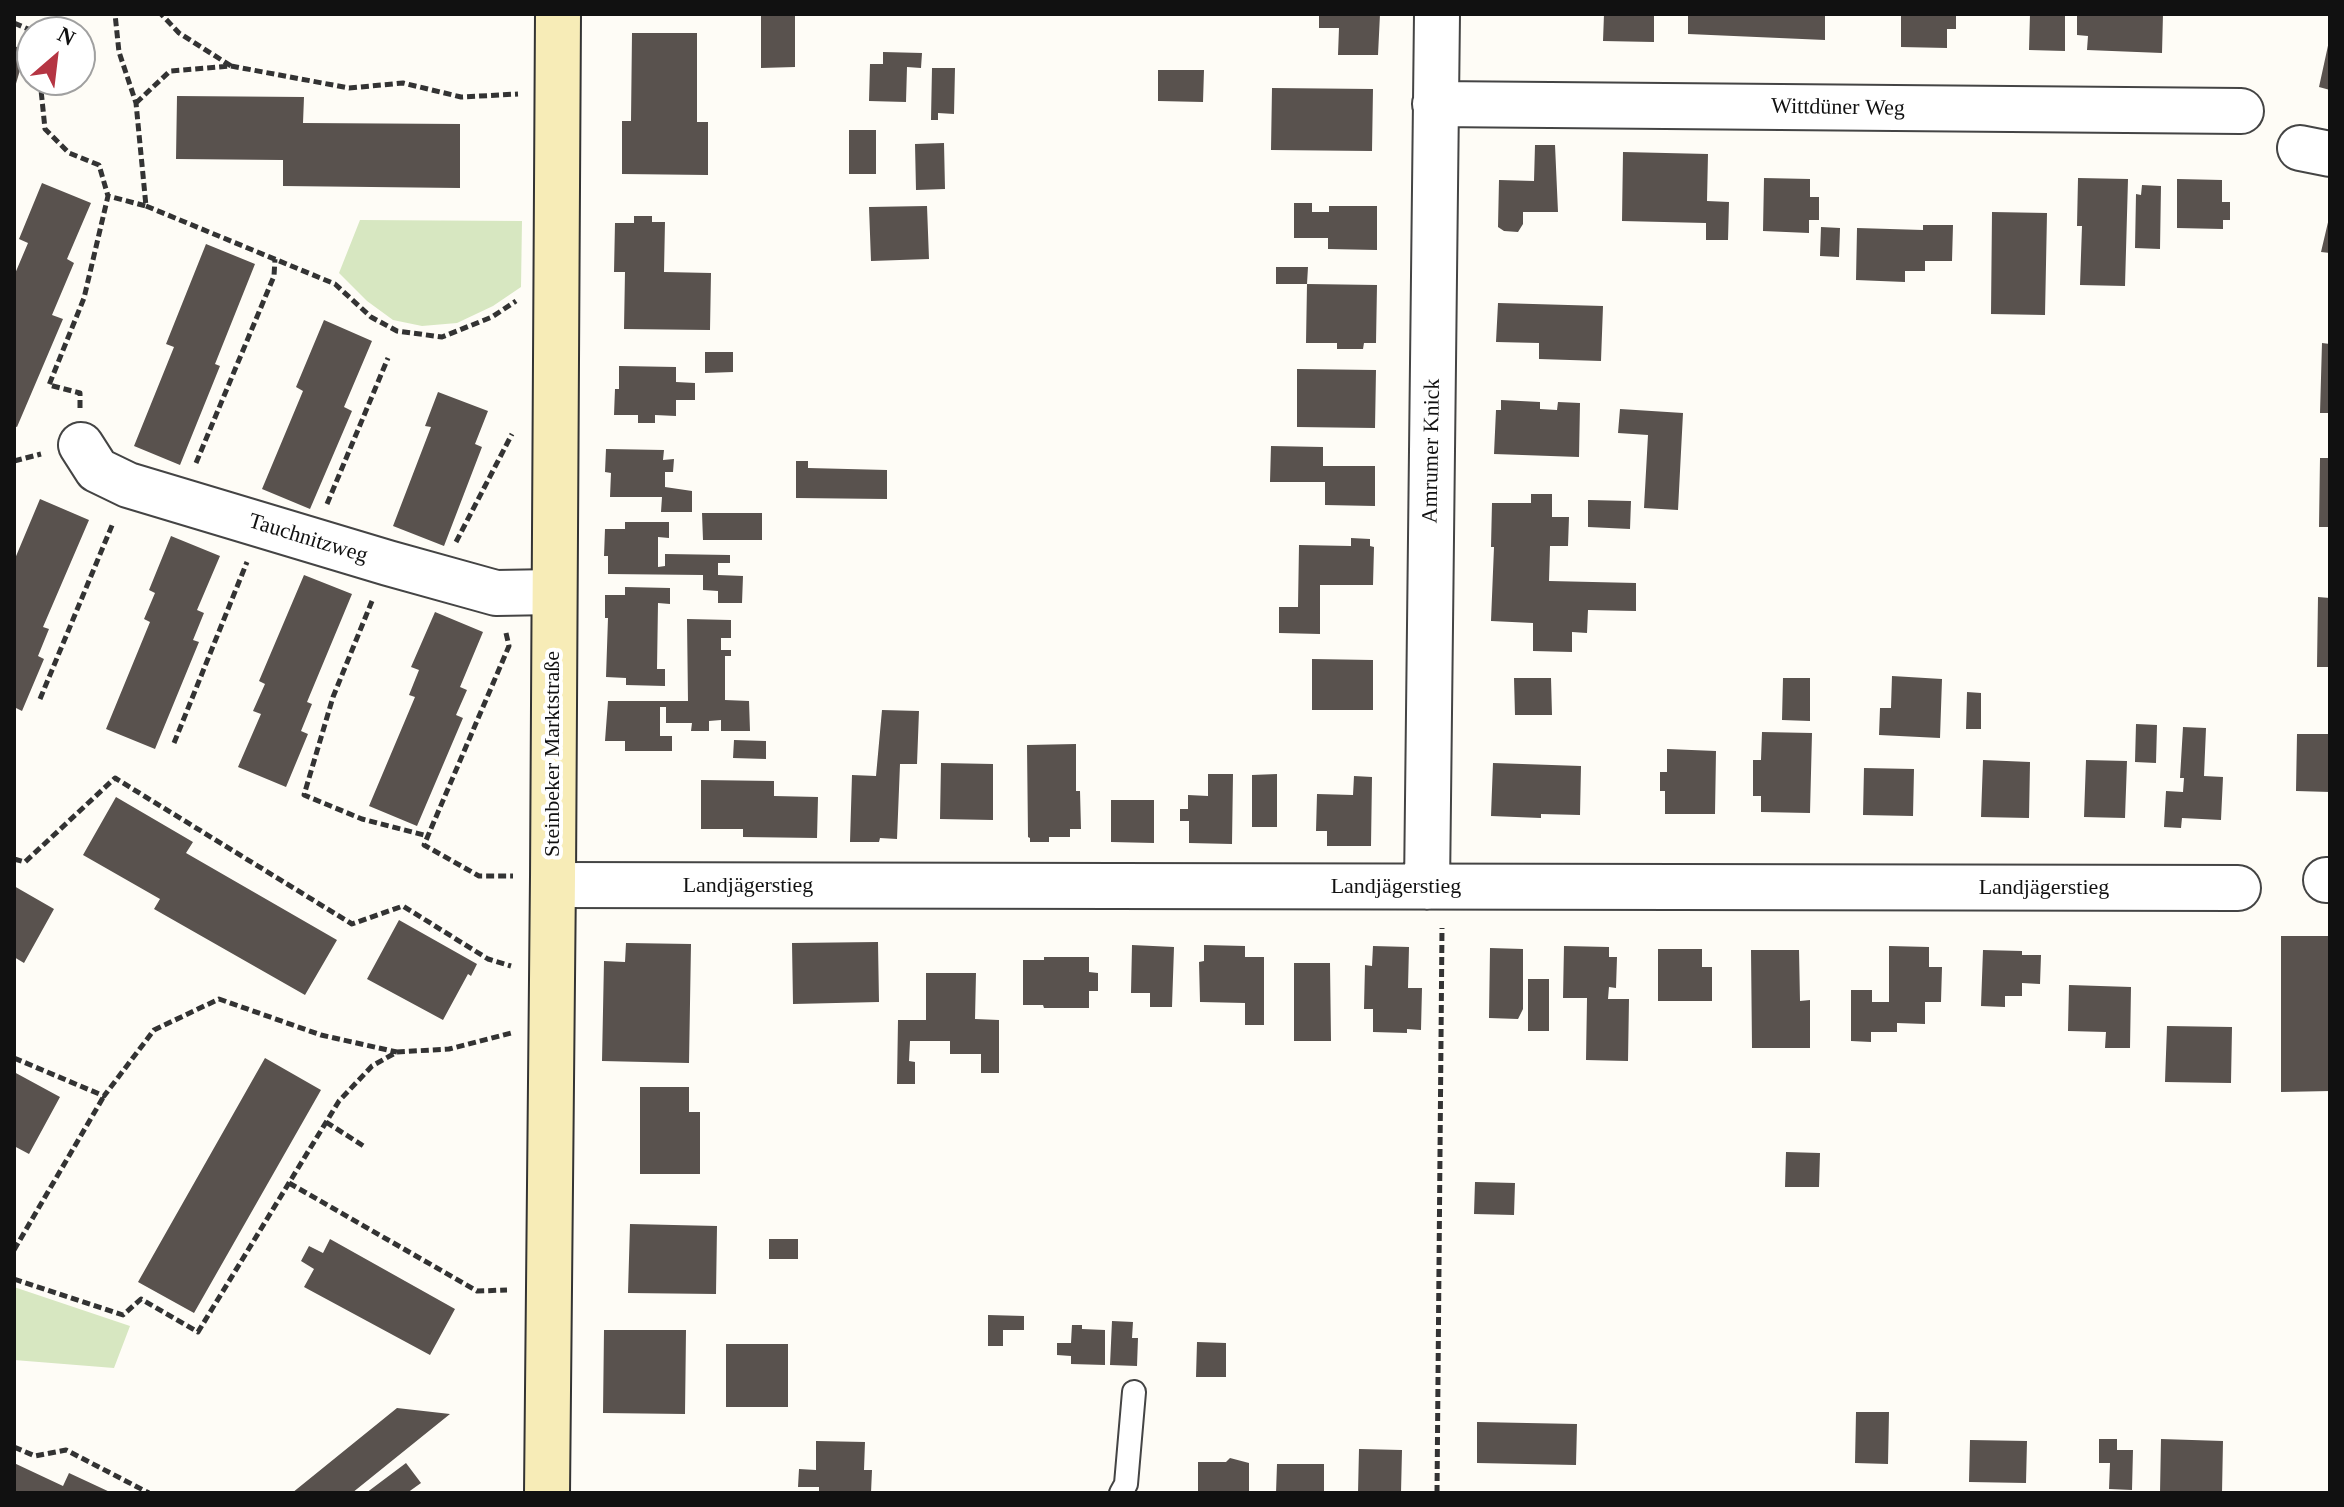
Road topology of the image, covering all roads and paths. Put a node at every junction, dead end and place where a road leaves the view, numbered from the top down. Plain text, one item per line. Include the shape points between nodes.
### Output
1 (115, 14) edge
2 (161, 14) edge
3 (558, 14) edge
4 (1437, 14) edge
5 (231, 66) junction
6 (559, 93) junction
7 (42, 96) edge
8 (136, 103) junction
9 (1435, 104) junction
10 (2241, 111) dead end
11 (108, 196) junction
12 (146, 206) junction
13 (275, 259) junction
14 (557, 274) junction
15 (388, 358) dead end
16 (519, 422) dead end
17 (81, 445) joint
18 (128, 485) junction
19 (181, 500) junction
20 (262, 524) junction
21 (312, 539) junction
22 (388, 563) junction
23 (437, 577) junction
24 (553, 592) junction
25 (496, 593) junction
26 (40, 699) dead end
27 (174, 743) dead end
28 (428, 836) junction
29 (14, 859) edge
30 (553, 881) junction
31 (1435, 887) junction
32 (2238, 888) dead end
33 (552, 978) junction
34 (550, 1023) junction
35 (397, 1052) junction
36 (14, 1058) edge
37 (104, 1096) junction
38 (326, 1122) junction
39 (365, 1147) dead end
40 (289, 1183) junction
41 (14, 1250) edge
42 (14, 1279) edge
43 (521, 1290) dead end
44 (1134, 1392) dead end
45 (14, 1447) edge
46 (149, 1493) edge
47 (547, 1493) edge
48 (1121, 1493) edge
49 (1437, 1493) edge

1 - 8 path via 119,52
2 - 5 path via 179,33
3 - 6 street, Steinbeker Marktstraße
4 - 9 street, Amrumer Knick
5 - 6 path via 349,88 403,83 461,97
5 - 8 path via 170,71
6 - 14 street, Steinbeker Marktstraße
7 - 11 path via 45,129 69,153 99,165
8 - 12 path
9 - 10 street, Wittdüner Weg
9 - 31 street, Amrumer Knick
11 - 12 path
11 - 17 path via 84,298 49,385 80,393
12 - 13 path
13 - 14 path via 335,284 371,317 397,331 442,337 492,317
13 - 19 path via 274,276
14 - 24 street, Steinbeker Marktstraße
15 - 21 path
16 - 23 path
17 - 18 street, Tauchnitzweg via 97,470
18 - 19 street, Tauchnitzweg
18 - 26 path
19 - 20 street, Tauchnitzweg
20 - 21 street, Tauchnitzweg
20 - 27 path
21 - 22 street, Tauchnitzweg
22 - 23 street, Tauchnitzweg
22 - 28 path via 333,697 304,795 362,819
23 - 25 street, Tauchnitzweg
24 - 25 street, Tauchnitzweg
24 - 30 street, Steinbeker Marktstraße
25 - 28 path via 509,646
28 - 30 path via 424,845 479,876
29 - 33 path via 25,862 115,778 352,924 403,906 488,959
30 - 31 street, Landjägerstieg via 625,886
30 - 33 street, Steinbeker Marktstraße
31 - 32 street, Landjägerstieg
31 - 49 path
33 - 34 street, Steinbeker Marktstraße
34 - 35 path via 449,1049
34 - 47 street, Steinbeker Marktstraße
35 - 37 path via 321,1035 219,999 154,1030
35 - 38 path via 372,1066
36 - 37 path
37 - 41 path
38 - 39 path
38 - 40 path
40 - 42 path via 198,1332 141,1299 123,1315
40 - 43 path via 477,1291
44 - 48 lane via 1128,1471
45 - 46 path via 35,1456 66,1450

